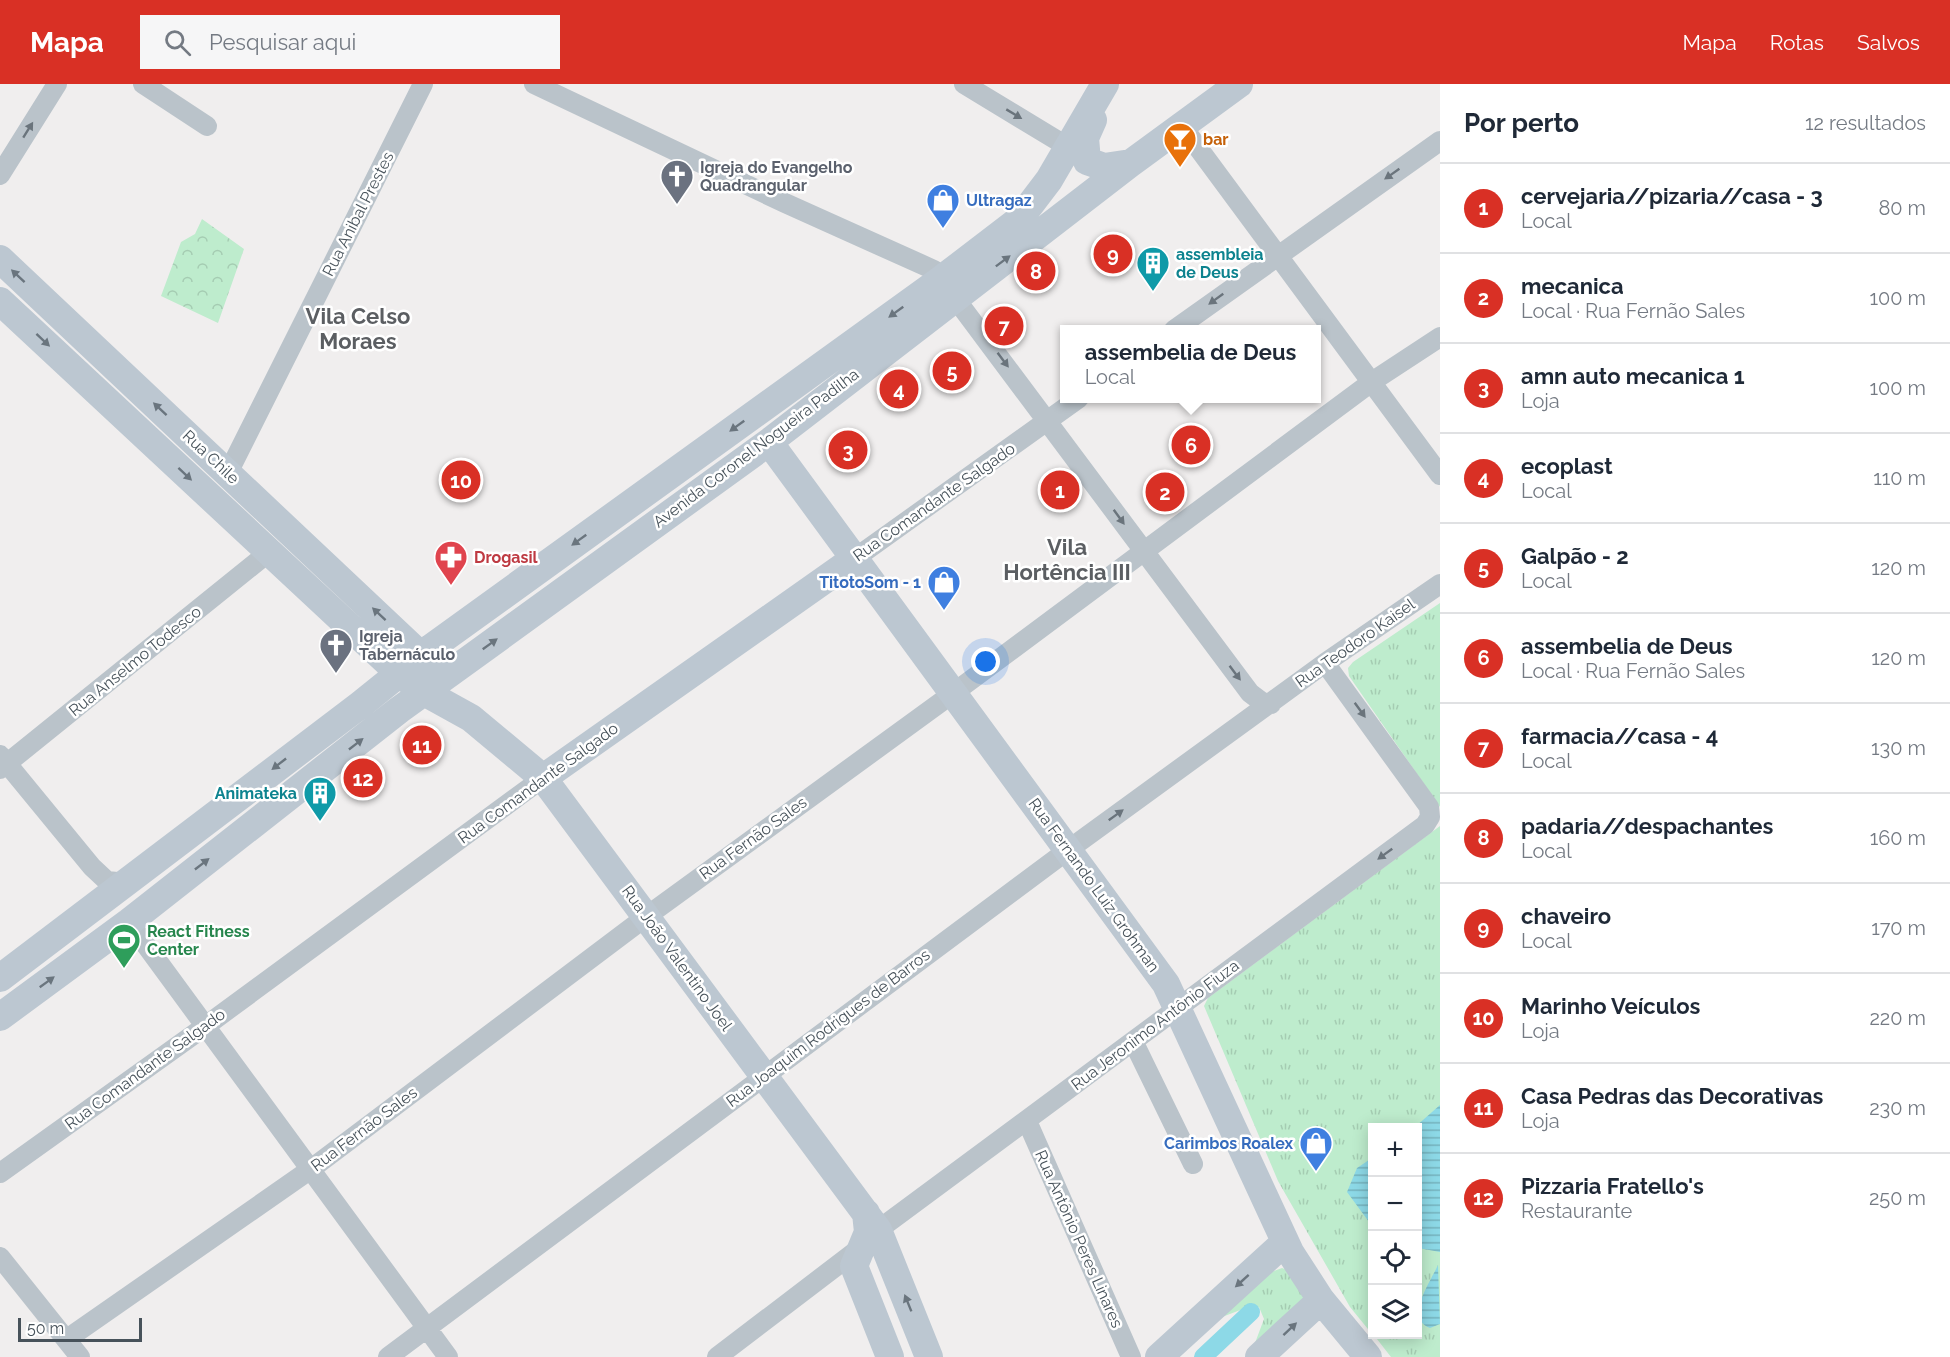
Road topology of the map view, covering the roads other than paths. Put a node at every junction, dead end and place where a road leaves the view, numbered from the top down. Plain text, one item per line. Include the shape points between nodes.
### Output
1 (57, 84) edge
2 (143, 84) edge
3 (423, 84) edge
4 (534, 84) edge
5 (964, 84) edge
6 (1107, 84) edge
7 (1239, 84) edge
8 (207, 126) dead end
9 (1182, 126) junction
10 (1440, 141) edge
11 (1078, 154) junction
12 (1131, 163) junction
13 (0, 175) edge
14 (1278, 254) junction
15 (0, 259) edge
16 (949, 287) junction
17 (0, 301) edge
18 (1181, 325) edge
19 (1440, 337) edge
20 (1373, 381) junction
21 (1073, 403) edge
22 (1048, 421) junction
23 (769, 442) junction
24 (228, 473) junction
25 (1440, 475) edge
26 (1143, 551) junction
27 (269, 552) junction
28 (854, 559) junction
29 (1440, 584) edge
30 (350, 625) junction
31 (422, 654) junction
32 (1326, 663) junction
33 (399, 673) junction
34 (433, 685) junction
35 (952, 694) junction
36 (1270, 704) junction
37 (360, 705) junction
38 (2, 763) edge
39 (543, 777) junction
40 (1068, 850) junction
41 (92, 867) junction
42 (127, 883) junction
43 (93, 909) junction
44 (647, 916) junction
45 (129, 922) junction
46 (0, 978) edge
47 (1178, 1007) junction
48 (0, 1017) edge
49 (207, 1025) junction
50 (1133, 1041) junction
51 (763, 1077) junction
52 (1027, 1121) junction
53 (1192, 1164) dead end
54 (311, 1170) junction
55 (0, 1173) edge
56 (867, 1245) junction
57 (1288, 1247) junction
58 (0, 1257) edge
59 (1321, 1300) junction
60 (427, 1329) junction
61 (67, 1339) junction
62 (80, 1357) edge
63 (388, 1357) edge
64 (448, 1357) edge
65 (717, 1357) edge
66 (890, 1357) edge
67 (929, 1357) edge
68 (1131, 1357) edge
69 (1159, 1357) edge
70 (1259, 1357) edge
71 (1368, 1357) edge

13 -> 1 street
2 - 8 street
3 - 24 street, Rua Anibal Prestes
4 - 16 street via 934,270
5 -> 11 street
6 - 11 main road
7 - 9 main road, Avenida Coronel Nogueira Padilha
9 - 12 main road, Avenida Coronel Nogueira Padilha
9 - 14 street
10 -> 14 street
11 - 12 main road via 1104,167
11 - 16 main road, Avenida Coronel Nogueira Padilha
16 -> 12 main road, Avenida Coronel Nogueira Padilha
14 -> 18 street
14 - 20 street
24 -> 15 main road, Rua Chile
16 -> 22 street
16 - 23 main road, Avenida Coronel Nogueira Padilha
16 -> 31 main road, Avenida Coronel Nogueira Padilha
17 -> 27 main road, Rua Chile
19 - 20 street, Rua Fernão Sales
20 - 25 street
20 - 26 street, Rua Fernão Sales
21 - 22 street, Rua Comandante Salgado
22 -> 26 street
22 - 28 street, Rua Comandante Salgado
23 - 28 main road, Rua Fernando Luiz Grohman
34 -> 23 main road, Avenida Coronel Nogueira Padilha
31 -> 24 main road, Rua Chile
26 - 35 street, Rua Fernão Sales
26 -> 36 street via 1250,693
27 - 30 main road, Rua Chile
27 - 38 street, Rua Anselmo Todesco
28 - 35 main road, Rua Fernando Luiz Grohman
28 - 39 main road, Rua Comandante Salgado
29 - 32 street, Rua Teodoro Kaisel
30 - 33 main road, Rua Chile
30 - 37 main road via 372,658 371,678
31 - 33 main road, Avenida Coronel Nogueira Padilha
31 - 34 main road
32 - 36 street, Rua Teodoro Kaisel
32 -> 47 street, Rua Jeronimo Antônio Fiuza via 1429,807 1430,818
33 - 34 main road
33 - 37 main road, Avenida Coronel Nogueira Padilha
34 - 39 main road, Rua João Valentino Joel
45 -> 34 main road, Avenida Coronel Nogueira Padilha
35 - 40 main road, Rua Fernando Luiz Grohman
35 - 44 street, Rua Fernão Sales
40 -> 36 street, Rua Joaquim Rodrigues de Barros
37 -> 42 main road, Avenida Coronel Nogueira Padilha
38 - 41 street
39 - 44 main road, Rua João Valentino Joel
39 - 49 street, Rua Comandante Salgado
40 - 47 main road, Rua Fernando Luiz Grohman via 1166,984
40 - 51 street, Rua Joaquim Rodrigues de Barros
41 - 42 street via 107,881
41 - 43 street via 100,889
42 - 43 main road, Avenida Coronel Nogueira Padilha
43 - 46 main road, Avenida Coronel Nogueira Padilha
44 - 51 main road, Rua João Valentino Joel
44 - 54 street, Rua Fernão Sales
48 -> 45 main road, Avenida Coronel Nogueira Padilha
45 - 49 street
47 - 50 street, Rua Jeronimo Antônio Fiuza
47 - 57 main road, Rua Fernando Luiz Grohman
49 - 54 street
49 - 55 street, Rua Comandante Salgado
50 - 52 street, Rua Jeronimo Antônio Fiuza
50 - 53 street
51 - 56 main road, Rua João Valentino Joel
51 - 60 street, Rua Joaquim Rodrigues de Barros
52 - 56 street, Rua Jeronimo Antônio Fiuza
52 - 68 street, Rua Antônio Peres Linares
54 - 60 street
54 - 61 street, Rua Fernão Sales
56 - 65 street, Rua Jeronimo Antônio Fiuza
56 - 66 main road, Rua João Valentino Joel
67 -> 56 main road, Rua João Valentino Joel
57 - 59 main road, Rua Fernando Luiz Grohman
57 -> 69 main road
58 - 61 street
70 -> 59 main road
59 - 71 main road, Rua Fernando Luiz Grohman
60 - 63 street, Rua Joaquim Rodrigues de Barros
60 - 64 street
61 - 62 street

